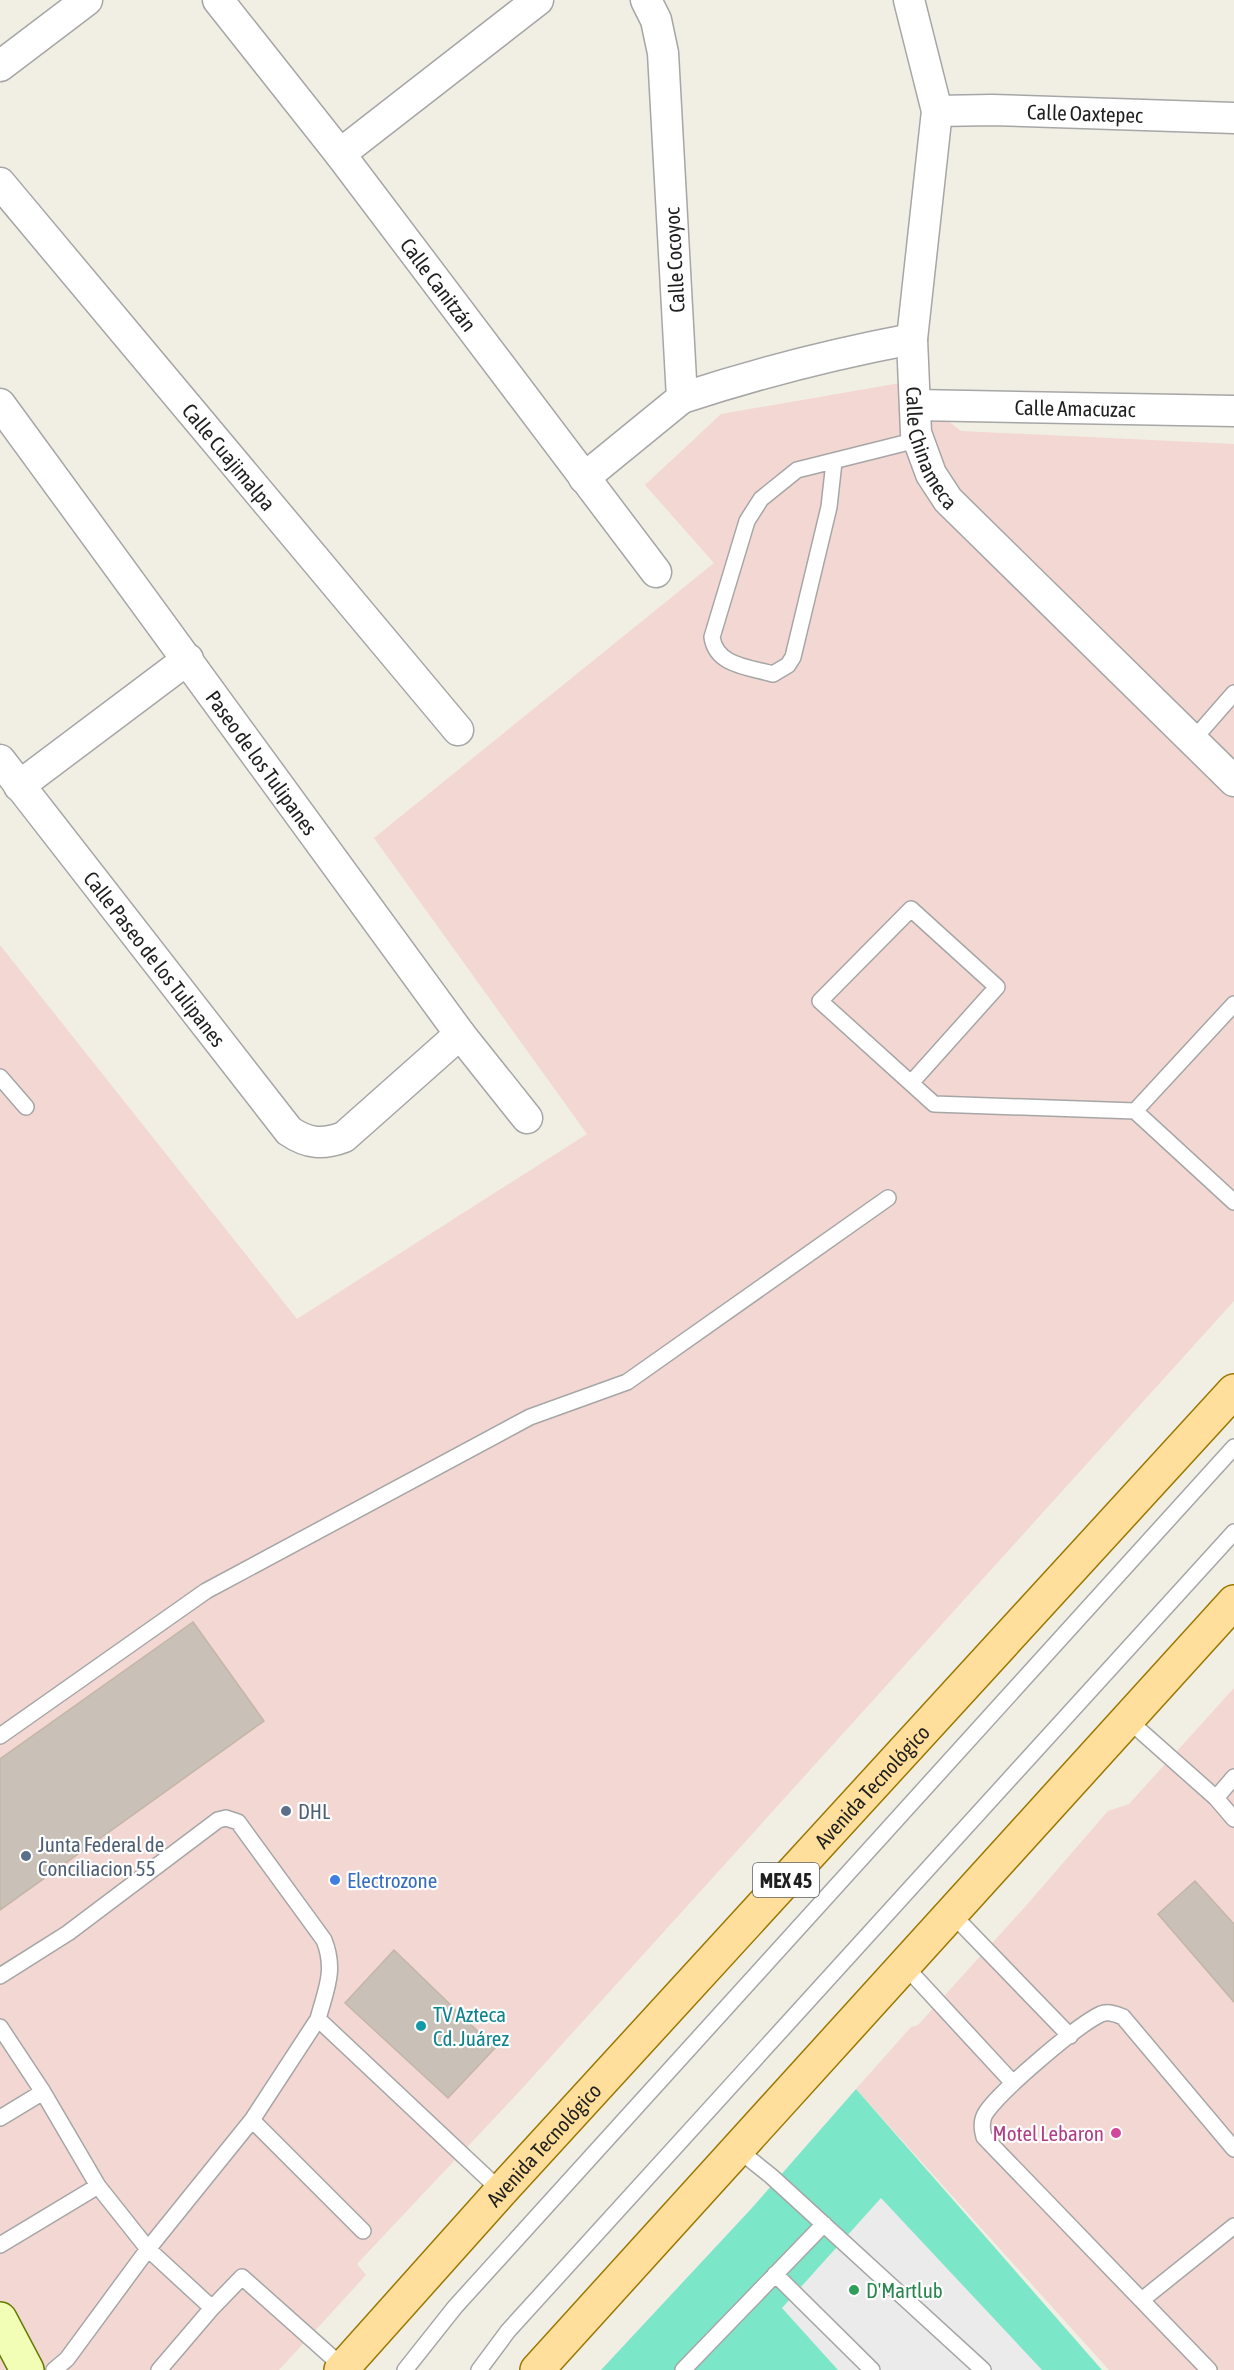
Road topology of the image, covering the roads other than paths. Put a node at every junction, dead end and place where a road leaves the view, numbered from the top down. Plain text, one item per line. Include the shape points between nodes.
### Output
1 (218, 0) edge
2 (538, 0) edge
3 (646, 0) edge
4 (909, 0) edge
5 (85, 1) edge
6 (0, 66) edge
7 (938, 111) junction
8 (1234, 118) edge
9 (340, 154) junction
10 (0, 183) edge
11 (912, 339) junction
12 (682, 398) junction
13 (0, 404) edge
14 (916, 405) junction
15 (1234, 411) edge
16 (917, 440) junction
17 (834, 462) junction
18 (584, 478) junction
19 (656, 572) dead end
20 (188, 659) junction
21 (1234, 693) edge
22 (458, 730) dead end
23 (1192, 741) junction
24 (0, 760) edge
25 (1234, 781) edge
26 (19, 786) junction
27 (1234, 1004) edge
28 (460, 1034) junction
29 (0, 1077) edge
30 (911, 1083) junction
31 (26, 1107) dead end
32 (1135, 1111) junction
33 (527, 1118) dead end
34 (888, 1198) dead end
35 (1234, 1202) edge
36 (1234, 1391) edge
37 (1234, 1447) edge
38 (1234, 1532) edge
39 (1234, 1602) edge
40 (1127, 1719) junction
41 (0, 1736) edge
42 (1234, 1777) edge
43 (1216, 1798) junction
44 (1234, 1819) edge
45 (951, 1913) junction
46 (904, 1965) junction
47 (0, 1976) edge
48 (318, 2019) junction
49 (0, 2026) edge
50 (1070, 2036) junction
51 (1013, 2083) junction
52 (43, 2092) junction
53 (0, 2118) edge
54 (252, 2120) junction
55 (736, 2148) junction
56 (1234, 2149) edge
57 (98, 2186) junction
58 (501, 2191) junction
59 (824, 2224) junction
60 (1234, 2226) edge
61 (363, 2231) dead end
62 (0, 2245) edge
63 (148, 2248) junction
64 (775, 2274) junction
65 (1143, 2299) junction
66 (212, 2308) junction
67 (0, 2319) edge
68 (342, 2368) edge
69 (27, 2370) edge
70 (54, 2370) edge
71 (159, 2370) edge
72 (405, 2370) edge
73 (479, 2370) edge
74 (537, 2370) edge
75 (682, 2370) edge
76 (872, 2370) edge
77 (983, 2370) edge
78 (1209, 2370) edge

1 - 9 street, Calle Canitzán
2 - 9 street
3 - 12 street, Calle Cocoyoc via 656,20 663,53
4 - 7 street, Calle Chinameca
5 - 6 street
7 - 8 street, Calle Oaxtepec
7 - 11 street, Calle Chinameca
9 - 18 street, Calle Canitzán
10 - 22 street, Calle Cuajimalpa
11 - 12 street via 778,368
11 - 14 street, Calle Chinameca
12 - 18 street
13 - 20 street, Paseo de los Tulipanes
14 - 15 street, Calle Amacuzac
14 - 16 street, Calle Chinameca
16 - 17 lane
16 - 23 street, Calle Chinameca via 931,474 948,500
17 - 17 lane via 797,470 761,499 747,521 712,637 717,653 727,661 772,674 788,665 793,657 829,507
18 - 19 street, Calle Canitzán
20 - 26 street
20 - 28 street, Paseo de los Tulipanes
21 - 23 lane
23 - 25 street, Calle Chinameca
24 - 26 street, Calle Paseo de los Tulipanes
26 - 28 street, Calle Paseo de los Tulipanes via 289,1131 300,1138 319,1144 344,1137
27 - 32 lane
28 - 33 street, Paseo de los Tulipanes
29 - 31 lane
30 - 30 lane via 820,1000 911,909 997,987
30 - 32 lane via 934,1104
32 - 35 lane
34 - 41 lane via 627,1382 530,1417 206,1591
36 - 58 main road, Avenida Tecnológico / MEX 45
37 - 72 lane via 454,2307
38 - 73 lane via 508,2331
39 - 40 main road
40 - 43 lane
40 - 45 main road
42 - 43 lane
43 - 44 lane
45 - 46 main road
45 - 50 lane
46 - 51 lane
46 - 55 main road
47 - 48 lane via 68,1933 218,1820 226,1818 244,1827 324,1940 331,1957 331,1971
48 - 54 lane
48 - 58 lane
49 - 52 lane
50 - 51 lane
50 - 56 lane via 1101,2014 1123,2017
51 - 65 lane via 987,2111 981,2127 984,2137
52 - 53 lane
52 - 57 lane
54 - 61 lane
54 - 63 lane
55 - 59 lane
55 - 74 main road
57 - 62 lane
57 - 63 lane
58 - 68 main road, Avenida Tecnológico / MEX 45
59 - 64 lane
59 - 77 lane
60 - 65 lane
63 - 66 lane
63 - 70 lane via 67,2360
64 - 75 lane
64 - 76 lane
65 - 78 lane
66 - 68 lane via 242,2277
66 - 71 lane
67 - 69 street

